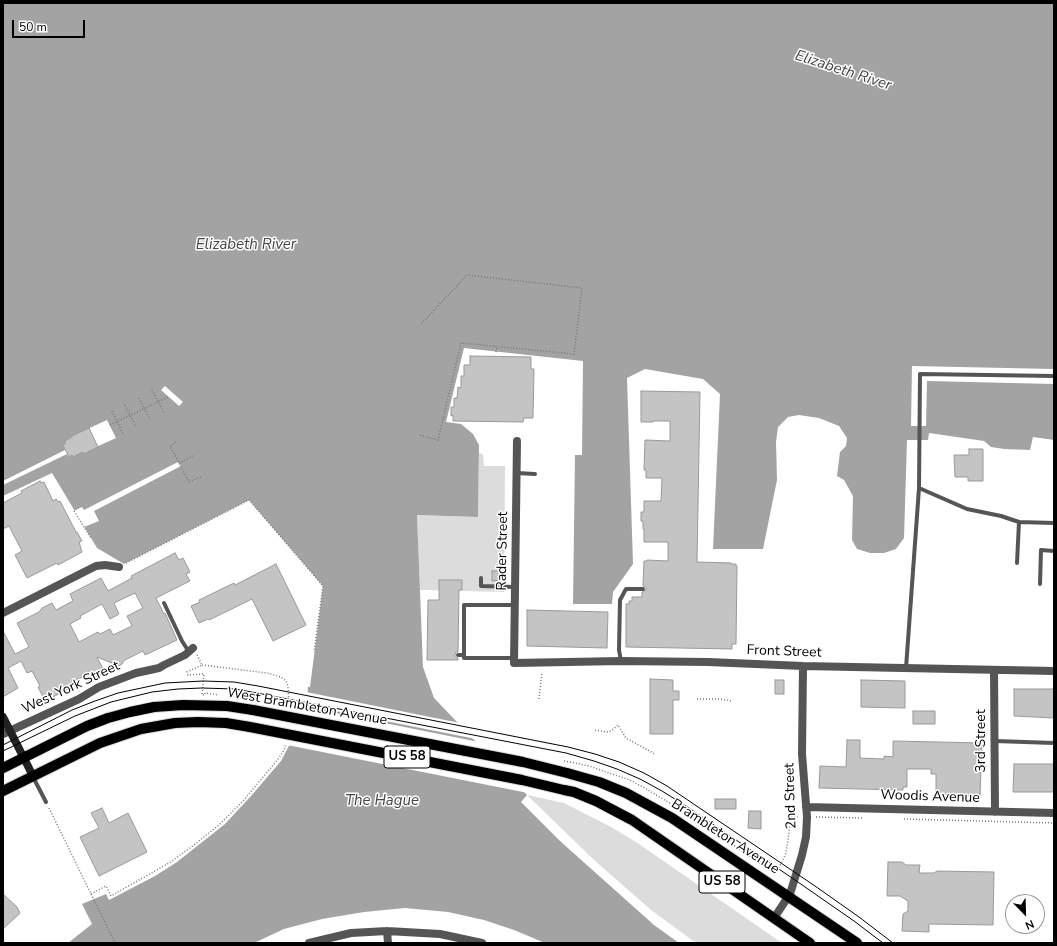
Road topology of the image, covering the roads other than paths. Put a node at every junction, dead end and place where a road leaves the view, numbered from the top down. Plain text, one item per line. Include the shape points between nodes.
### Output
1 (1054, 376) edge
2 (517, 440) dead end
3 (517, 473) junction
4 (535, 474) dead end
5 (919, 488) junction
6 (1019, 522) junction
7 (1054, 523) edge
8 (1054, 551) edge
9 (1017, 563) dead end
10 (121, 565) road end
11 (481, 578) dead end
12 (1040, 584) dead end
13 (515, 587) junction
14 (642, 589) dead end
15 (164, 603) dead end
16 (459, 605) dead end
17 (464, 605) junction
18 (515, 605) junction
19 (3, 613) edge
20 (191, 650) joint
21 (458, 655) dead end
22 (464, 655) junction
23 (514, 661) junction
24 (621, 661) junction
25 (803, 666) junction
26 (906, 668) junction
27 (994, 670) junction
28 (1054, 671) edge
29 (3, 717) edge
30 (7, 733) edge
31 (995, 741) junction
32 (1054, 743) edge
33 (24, 758) junction
34 (3, 768) edge
35 (567, 773) joint
36 (33, 776) junction
37 (3, 791) edge
38 (46, 802) road end
39 (806, 806) junction
40 (995, 812) junction
41 (1054, 813) edge
42 (788, 896) junction
43 (774, 918) junction
44 (387, 931) junction
45 (309, 943) edge
46 (388, 943) edge
47 (482, 943) edge
48 (810, 943) edge
49 (857, 943) edge

1 - 5 lane via 920,374
2 - 3 street, Rader Street
3 - 4 lane
3 - 13 street, Rader Street
5 - 6 lane via 966,509
5 - 26 lane
6 - 7 lane
6 - 9 lane
8 - 12 lane via 1041,550
10 - 19 street via 96,566
11 - 13 lane via 480,586
13 - 18 street, Rader Street
14 - 24 lane via 626,589 620,600
15 - 20 lane
16 - 17 lane
17 - 18 lane
17 - 22 lane
18 - 23 street, Rader Street
20 - 30 street, West York Street via 159,668 136,673 99,687
21 - 22 lane
22 - 23 lane via 464,658
23 - 24 street, Front Street
24 - 25 street, Front Street
25 - 26 street, Front Street
25 - 39 street, 2nd Street via 802,754
26 - 27 street, Front Street
27 - 28 street, Front Street
27 - 31 street, 3rd Street
29 - 30 street
30 - 33 street
31 - 32 lane
31 - 40 street, 3rd Street
33 - 34 main road, West Brambleton Avenue / US 58
33 - 35 main road, West Brambleton Avenue / US 58, bridge via 87,726 130,712 183,705 226,706
33 - 36 street
35 - 42 main road, Brambleton Avenue / US 58 via 613,787 663,812
36 - 37 main road, West Brambleton Avenue / US 58
36 - 38 lane
36 - 43 main road, West Brambleton Avenue / US 58, bridge via 100,743 141,729 198,722 250,727 540,783 574,792 632,820
39 - 40 street, Woodis Avenue
39 - 42 street, 2nd Street via 804,846
40 - 41 street, Woodis Avenue
42 - 43 street, 2nd Street
42 - 49 main road, Brambleton Avenue / US 58
43 - 48 main road, US 58
44 - 45 street via 351,933
44 - 46 street
44 - 47 street via 440,934

